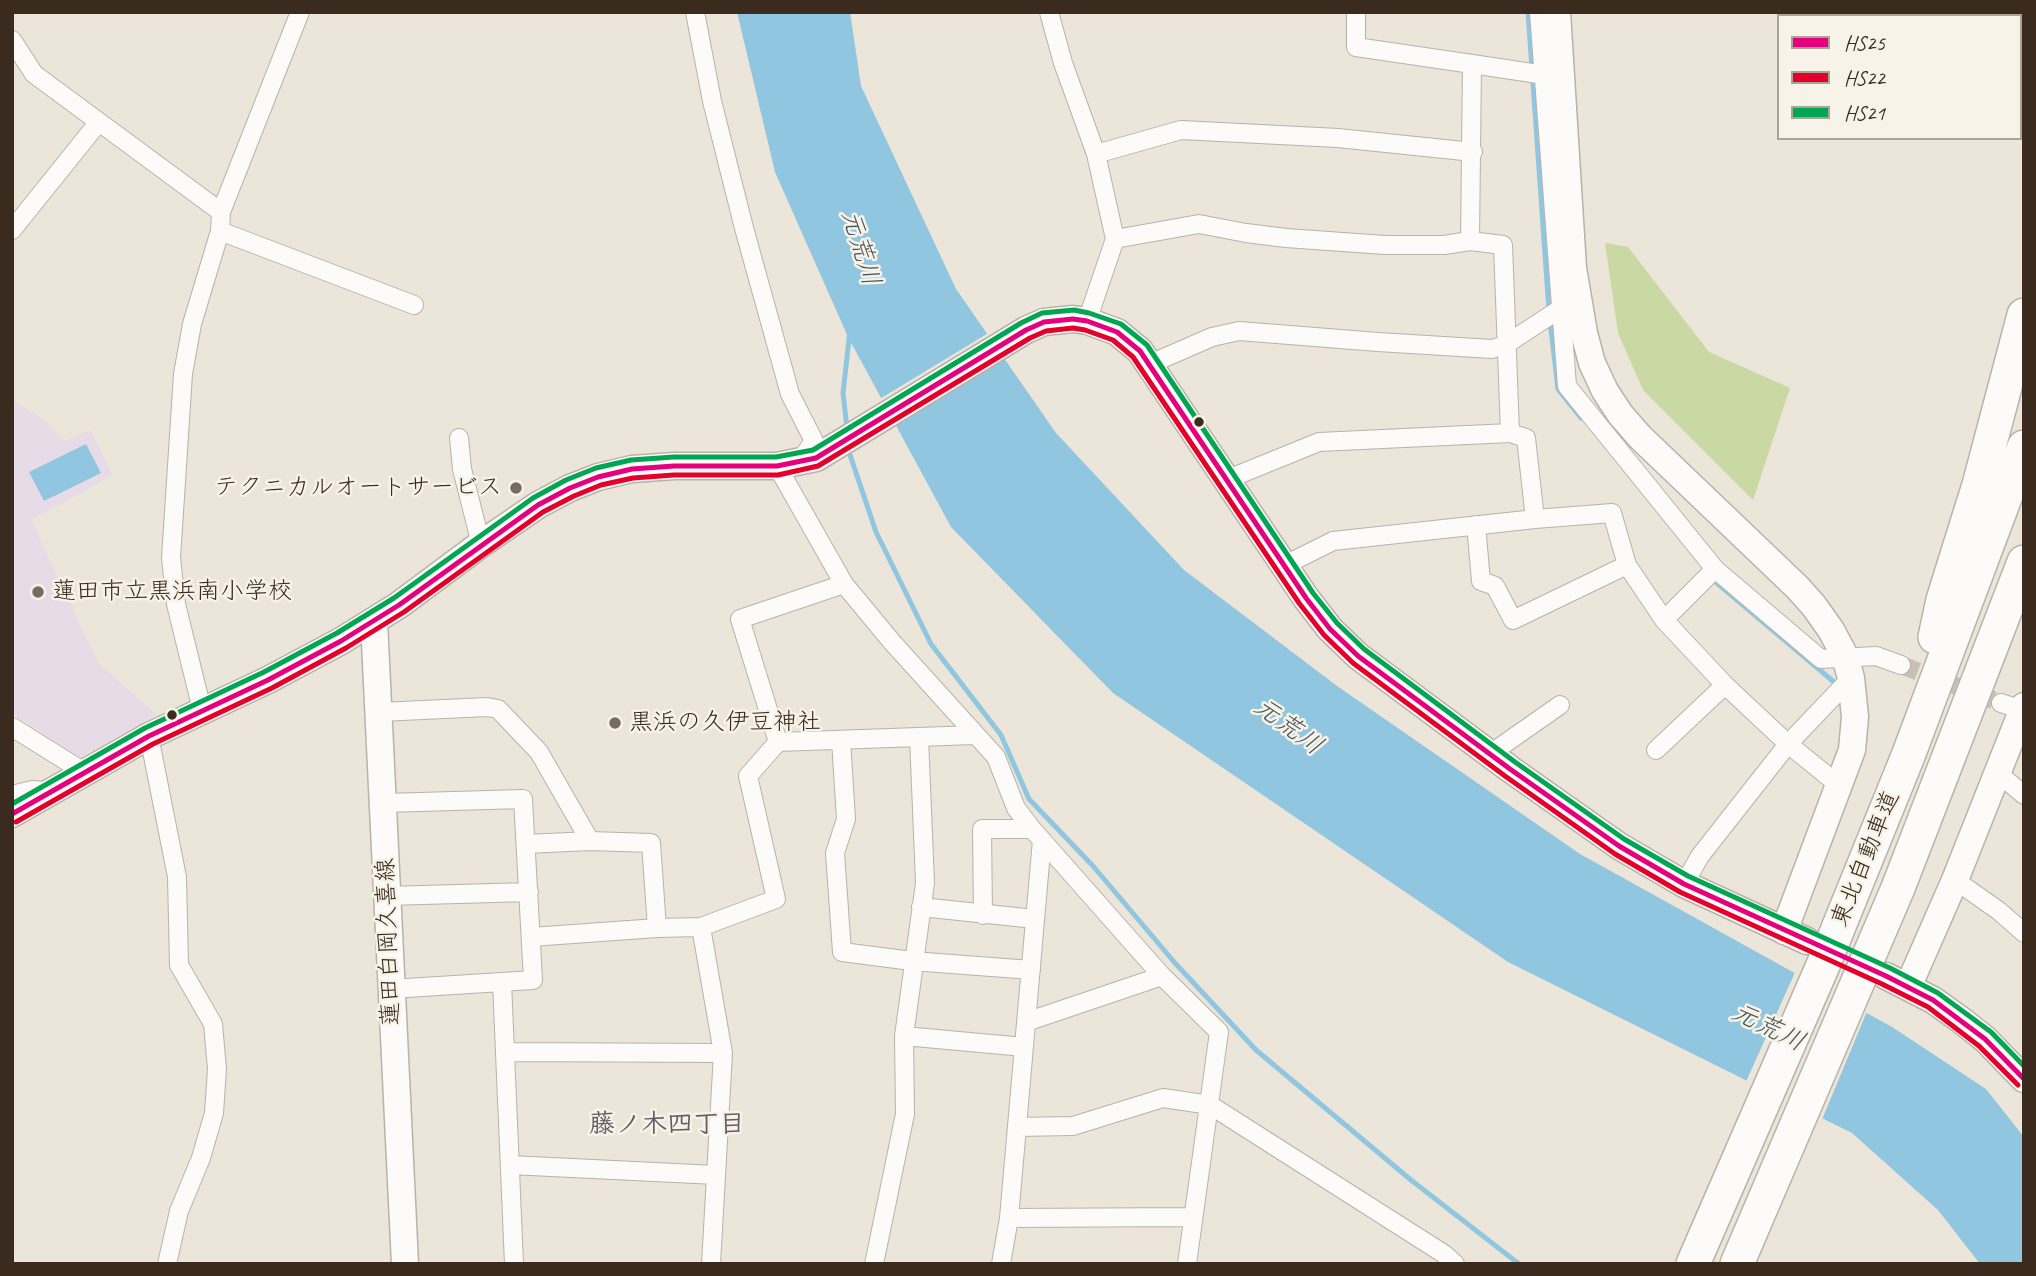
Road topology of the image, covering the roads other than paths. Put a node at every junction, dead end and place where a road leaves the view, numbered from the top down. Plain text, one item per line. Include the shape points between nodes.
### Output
1 (300, 12) edge
2 (695, 12) edge
3 (1049, 12) edge
4 (1356, 12) edge
5 (1539, 12) edge
6 (1557, 12) edge
7 (12, 40) edge
8 (1472, 64) junction
9 (1545, 75) junction
10 (98, 123) junction
11 (1473, 152) junction
12 (1096, 154) junction
13 (221, 212) junction
14 (12, 230) edge
15 (220, 232) junction
16 (1115, 239) junction
17 (1471, 242) junction
18 (414, 305) dead end
19 (1560, 309) junction
20 (2024, 315) edge
21 (1087, 321) junction
22 (1505, 345) junction
23 (1150, 364) junction
24 (1510, 433) junction
25 (459, 438) dead end
26 (2024, 447) edge
27 (788, 464) junction
28 (1228, 479) junction
29 (1535, 519) junction
30 (1476, 525) junction
31 (481, 544) junction
32 (2024, 562) edge
33 (1627, 565) junction
34 (1283, 566) junction
35 (1715, 569) junction
36 (844, 583) junction
37 (1664, 620) junction
38 (374, 621) junction
39 (1901, 665) tunnel mouth
40 (1848, 667) junction
41 (1724, 685) junction
42 (1560, 705) dead end
43 (2016, 707) edge
44 (202, 710) junction
45 (380, 712) junction
46 (12, 727) edge
47 (974, 735) junction
48 (149, 736) junction
49 (919, 737) junction
50 (841, 740) junction
51 (778, 742) junction
52 (1788, 744) junction
53 (1656, 750) dead end
54 (1490, 754) junction
55 (1908, 756) junction
56 (84, 772) junction
57 (1998, 773) junction
58 (1840, 786) junction
59 (52, 792) junction
60 (12, 795) edge
61 (2024, 795) edge
62 (384, 803) junction
63 (12, 814) edge
64 (1037, 835) junction
65 (590, 841) junction
66 (526, 844) junction
67 (1955, 880) junction
68 (1684, 884) junction
69 (528, 892) junction
70 (387, 896) junction
71 (921, 907) junction
72 (983, 915) junction
73 (1035, 919) junction
74 (657, 928) junction
75 (701, 928) junction
76 (2024, 933) edge
77 (531, 937) junction
78 (1805, 945) junction
79 (912, 961) junction
80 (1031, 970) junction
81 (1162, 976) junction
82 (1885, 981) junction
83 (502, 982) junction
84 (391, 989) junction
85 (1026, 1022) junction
86 (904, 1036) junction
87 (1024, 1047) junction
88 (505, 1052) junction
89 (723, 1053) junction
90 (2024, 1079) edge
91 (1210, 1105) junction
92 (1017, 1127) junction
93 (510, 1165) junction
94 (716, 1175) junction
95 (1193, 1217) junction
96 (1009, 1218) junction
97 (1743, 1251) edge
98 (167, 1264) edge
99 (405, 1264) edge
100 (514, 1264) edge
101 (711, 1264) edge
102 (874, 1264) edge
103 (1001, 1264) edge
104 (1187, 1264) edge
105 (1455, 1264) edge
106 (1693, 1264) edge

1 - 13 street
2 - 27 street via 715,114 765,305 790,394 814,440
3 - 12 street
4 - 8 street via 1356,47
5 - 9 street
6 - 40 main road via 1573,268 1592,363 1605,391 1640,438 1797,587 1831,630
7 - 10 street via 34,74
8 - 9 street
8 - 11 street
9 - 19 street
10 - 13 street
10 - 14 street
11 - 12 street via 1338,138 1181,130
11 - 17 street
12 - 16 street
13 - 15 street
15 - 18 street
15 - 44 street via 192,324 183,373 171,558 176,604
16 - 17 street via 1199,224 1259,235 1372,244
16 - 21 street
17 - 22 street via 1503,245
19 - 22 street
19 - 35 street via 1567,386
20 - 55 highway via 1943,600
21 - 23 main road via 1117,332
21 - 27 main road via 1062,318 1026,330 816,458
22 - 23 street via 1492,349 1239,331 1212,337
22 - 24 street
23 - 28 main road
24 - 28 street via 1320,442
24 - 29 street via 1526,438
25 - 31 street
26 - 55 highway, 東北自動車道
27 - 31 main road via 674,466 598,477 538,505
27 - 36 street
28 - 34 main road
29 - 30 street
29 - 33 street via 1612,513
30 - 33 street via 1481,581 1495,586 1513,620
30 - 34 street via 1333,541
31 - 38 main road
32 - 82 highway, 東北自動車道
33 - 37 street
34 - 54 main road via 1343,643
35 - 37 street
35 - 40 street via 1821,659
36 - 47 street
36 - 51 street via 740,619
37 - 41 street
38 - 44 main road via 304,662
38 - 45 main road, 蓮田白岡久喜線
39 - 40 street via 1876,656
40 - 52 street
40 - 58 main road via 1855,718 1852,750
41 - 52 street
41 - 53 street
42 - 54 street
43 - 57 main road
44 - 48 main road
45 - 62 main road, 蓮田白岡久喜線
45 - 65 street via 498,709 540,752
46 - 56 street
47 - 49 street
47 - 64 street via 996,757 1016,808
48 - 56 main road
48 - 98 street via 177,877 179,965 213,1024 217,1069 214,1112 179,1210
49 - 50 street
49 - 71 street via 925,883
50 - 51 street
50 - 79 street via 846,819 835,853 842,951
51 - 75 street via 748,776 776,899
52 - 58 street
52 - 68 street via 1700,856
54 - 68 main road via 1608,839
55 - 78 highway, 東北自動車道
56 - 59 main road
57 - 61 street
57 - 67 main road
58 - 78 main road
59 - 60 street
59 - 63 main road
62 - 66 street via 523,799
62 - 70 main road, 蓮田白岡久喜線
64 - 72 street via 982,829
64 - 73 street
64 - 81 street
65 - 66 street
65 - 74 street via 651,843
66 - 69 street
67 - 76 street
67 - 82 main road
68 - 78 main road
69 - 70 street
69 - 77 street
70 - 84 main road, 蓮田白岡久喜線
71 - 72 street
71 - 79 street
72 - 73 street
73 - 80 street
74 - 75 street
74 - 77 street
75 - 89 street
77 - 83 street via 533,980
78 - 106 highway, 東北自動車道 via 1712,1222
79 - 80 street
79 - 86 street
80 - 85 street
81 - 85 street
81 - 91 street via 1219,1032
82 - 90 main road via 1961,1020
82 - 97 highway, 東北自動車道
83 - 84 street
83 - 88 street
84 - 99 main road, 蓮田白岡久喜線
85 - 87 street
86 - 87 street
86 - 102 street via 905,1114
87 - 92 street
88 - 89 street
88 - 93 street
89 - 94 street
91 - 92 street via 1163,1098 1073,1126
91 - 95 street
91 - 105 street
92 - 96 street
93 - 94 street
93 - 100 street
94 - 101 street
95 - 96 street
95 - 104 street
96 - 103 street

